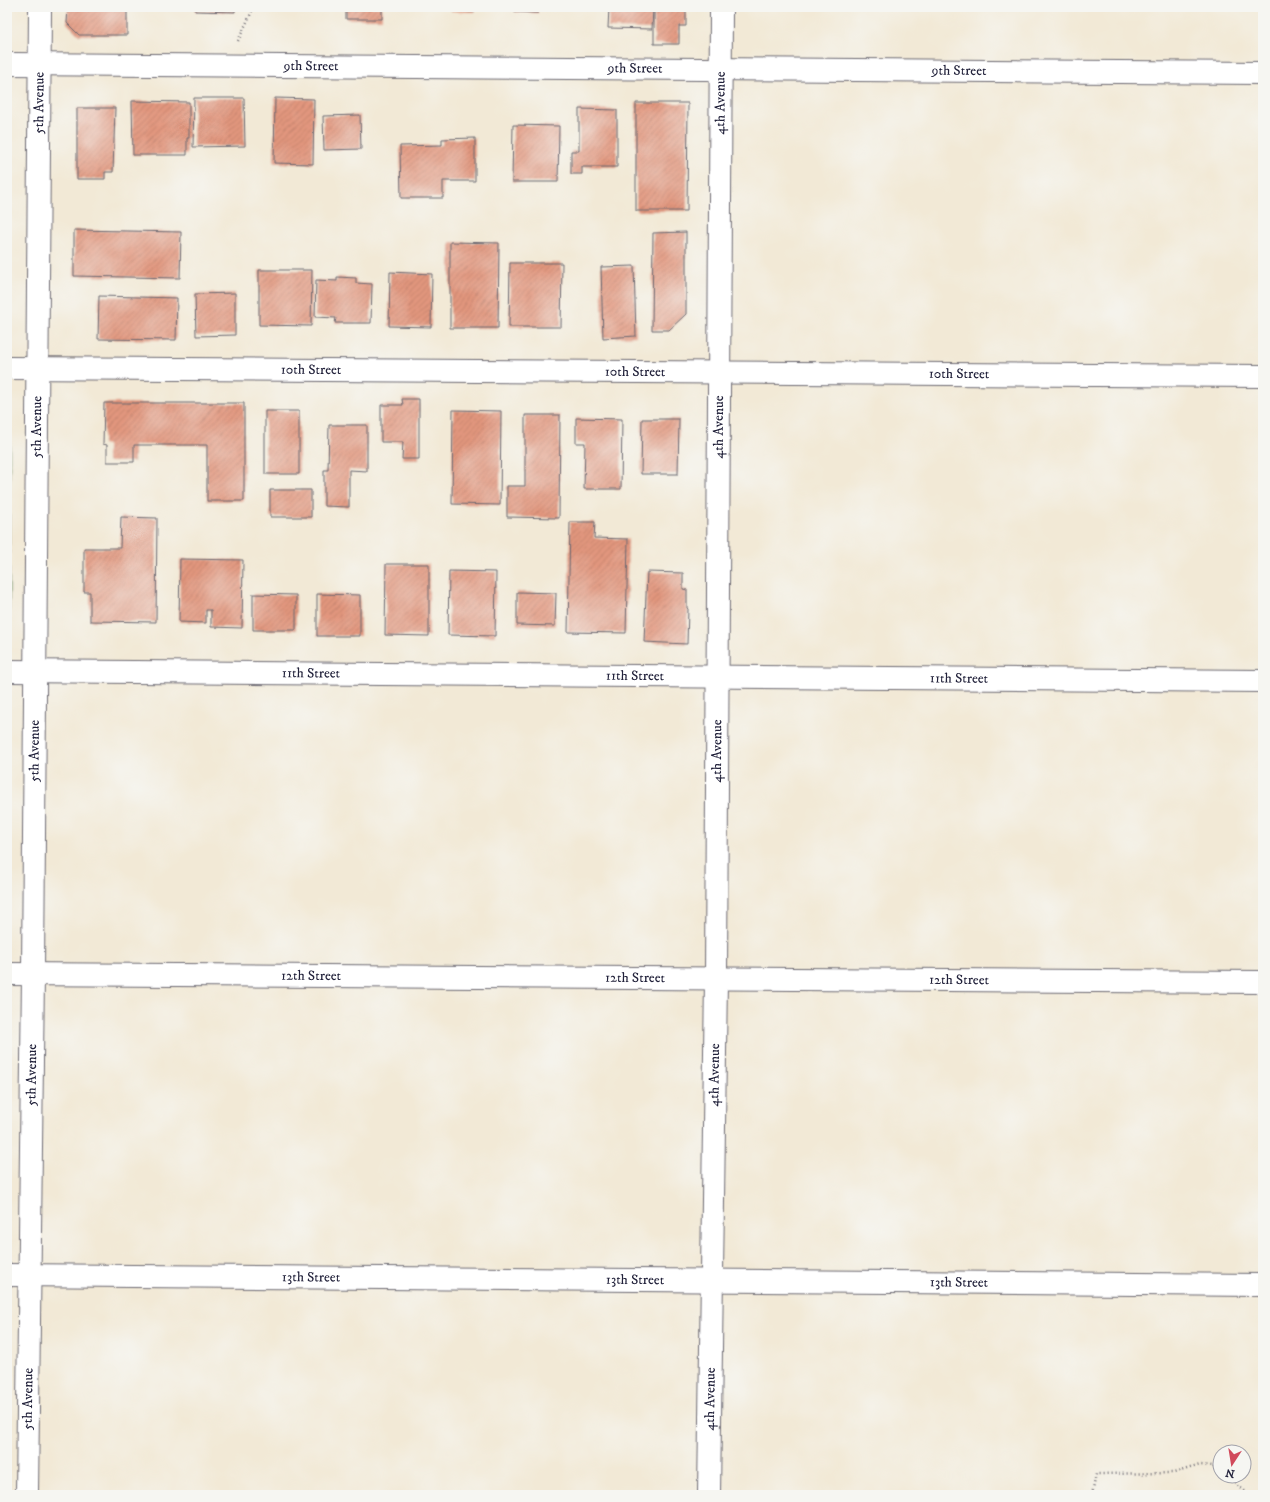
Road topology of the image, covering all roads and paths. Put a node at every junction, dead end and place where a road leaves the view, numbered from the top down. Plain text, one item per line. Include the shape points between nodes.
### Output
1 (40, 7) edge
2 (254, 7) edge
3 (721, 7) edge
4 (7, 64) edge
5 (39, 64) junction
6 (227, 65) junction
7 (720, 69) junction
8 (1263, 72) edge
9 (7, 368) edge
10 (37, 368) junction
11 (718, 372) junction
12 (1263, 376) edge
13 (7, 671) edge
14 (35, 672) junction
15 (717, 677) junction
16 (1263, 681) edge
17 (7, 974) edge
18 (33, 974) junction
19 (716, 979) junction
20 (1263, 982) edge
21 (7, 1275) edge
22 (30, 1275) junction
23 (713, 1281) junction
24 (1263, 1285) edge
25 (1212, 1466) edge
26 (1236, 1484) edge
27 (1263, 1492) edge
28 (27, 1495) edge
29 (709, 1495) edge
30 (1092, 1495) edge
31 (1250, 1495) edge
32 (1258, 1495) edge

1 - 5 street, 5th Avenue
2 - 6 path
3 - 7 street, 4th Avenue
4 - 5 street, 9th Street
5 - 6 street, 9th Street
5 - 10 street, 5th Avenue
6 - 7 street, 9th Street
7 - 8 street, 9th Street
7 - 11 street, 4th Avenue
9 - 10 street, 10th Street
10 - 11 street, 10th Street
10 - 14 street, 5th Avenue
11 - 12 street, 10th Street
11 - 15 street, 4th Avenue
13 - 14 street, 11th Street
14 - 15 street, 11th Street
14 - 18 street, 5th Avenue
15 - 16 street, 11th Street
15 - 19 street, 4th Avenue
17 - 18 street, 12th Street
18 - 19 street, 12th Street
18 - 22 street, 5th Avenue
19 - 20 street, 12th Street
19 - 23 street, 4th Avenue
21 - 22 street, 13th Street
22 - 23 street, 13th Street
22 - 28 street, 5th Avenue
23 - 24 street, 13th Street
23 - 29 street, 4th Avenue
25 - 30 path via 1200,1466 1174,1473 1096,1474
26 - 31 path
27 - 32 path

